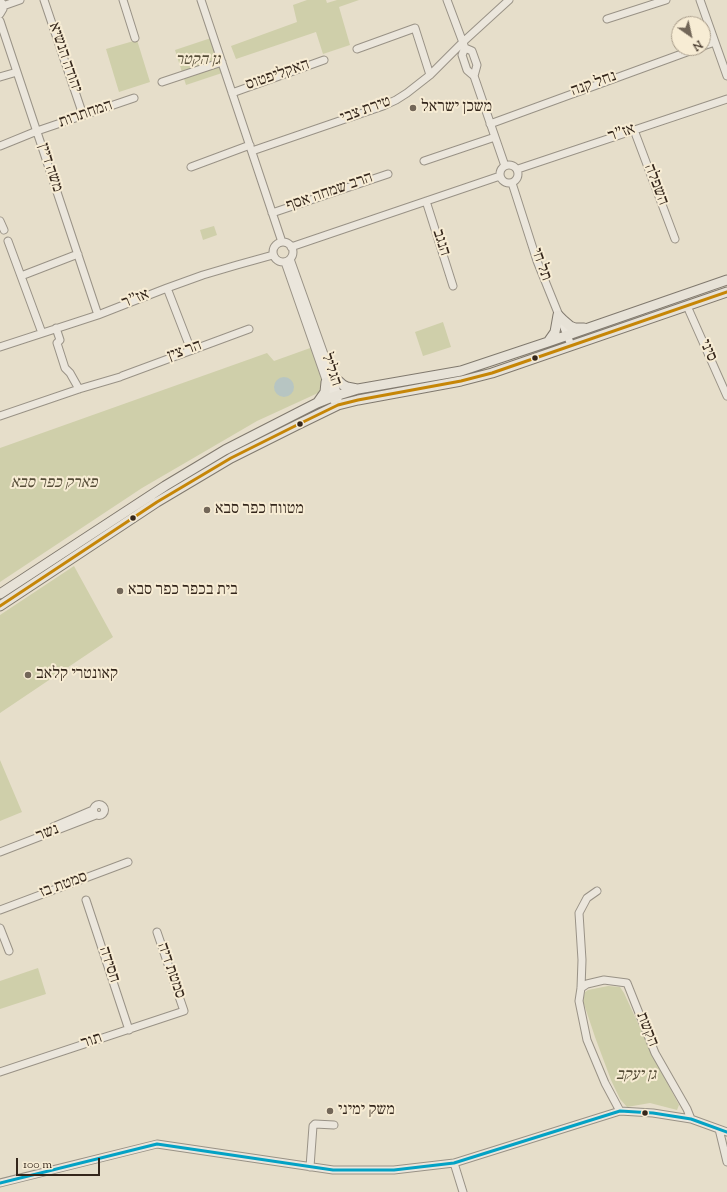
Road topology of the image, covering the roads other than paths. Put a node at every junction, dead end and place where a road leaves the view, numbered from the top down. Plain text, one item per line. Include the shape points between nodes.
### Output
1 (20, 0) edge
2 (44, 0) edge
3 (123, 0) edge
4 (201, 0) edge
5 (447, 0) edge
6 (509, 0) edge
7 (666, 0) edge
8 (700, 0) edge
9 (2, 3) edge
10 (0, 14) edge
11 (607, 19) dead end
12 (0, 22) edge
13 (135, 38) dead end
14 (715, 42) junction
15 (711, 43) edge
16 (464, 45) junction
17 (357, 49) dead end
18 (676, 56) edge
19 (724, 57) edge
20 (324, 60) dead end
21 (222, 62) junction
22 (17, 72) junction
23 (430, 74) junction
24 (474, 76) junction
25 (727, 76) edge
26 (0, 77) edge
27 (162, 82) dead end
28 (232, 93) junction
29 (134, 98) dead end
30 (727, 99) edge
31 (84, 115) junction
32 (490, 124) junction
33 (634, 130) junction
34 (37, 132) junction
35 (495, 137) junction
36 (0, 146) edge
37 (251, 148) junction
38 (424, 161) dead end
39 (505, 166) junction
40 (190, 167) dead end
41 (518, 169) junction
42 (388, 174) dead end
43 (500, 176) junction
44 (512, 183) junction
45 (426, 201) junction
46 (272, 213) junction
47 (0, 221) edge
48 (4, 230) dead end
49 (675, 239) dead end
50 (8, 241) dead end
51 (282, 242) junction
52 (291, 247) junction
53 (78, 254) junction
54 (273, 256) junction
55 (287, 260) junction
56 (21, 276) junction
57 (727, 280) edge
58 (453, 286) dead end
59 (167, 288) junction
60 (727, 292) edge
61 (686, 306) junction
62 (98, 315) junction
63 (558, 315) junction
64 (56, 328) junction
65 (587, 328) junction
66 (249, 329) dead end
67 (42, 333) junction
68 (567, 335) junction
69 (548, 342) junction
70 (571, 345) junction
71 (0, 347) edge
72 (191, 350) junction
73 (329, 378) junction
74 (79, 389) junction
75 (358, 389) junction
76 (335, 396) junction
77 (727, 396) edge
78 (317, 403) junction
79 (338, 405) junction
80 (0, 416) edge
81 (0, 594) edge
82 (0, 606) edge
83 (0, 848) edge
84 (0, 852) edge
85 (128, 862) dead end
86 (597, 891) dead end
87 (86, 900) dead end
88 (0, 910) edge
89 (0, 928) edge
90 (156, 932) dead end
91 (9, 951) dead end
92 (581, 988) junction
93 (184, 1011) joint
94 (129, 1030) junction
95 (0, 1072) edge
96 (620, 1111) junction
97 (691, 1119) junction
98 (334, 1125) dead end
99 (719, 1129) junction
100 (727, 1132) edge
101 (727, 1162) edge
102 (454, 1163) junction
103 (310, 1167) junction
104 (0, 1183) edge
105 (463, 1192) edge

1 - 9 street
2 - 31 street, יהודה הנשיא
3 - 13 street
4 - 21 street
5 - 16 street
6 - 16 street, טירת צבי
7 - 11 street
8 - 14 street
9 - 10 street
12 - 22 street, משה דיין
14 - 15 street
14 - 19 street
16 - 23 street, טירת צבי
16 - 24 street via 462,55 467,70
16 - 24 street via 472,51 477,65
17 - 23 street via 415,28
18 - 32 street, נחל קנה
19 - 25 street
20 - 28 street, האקליפטוס
21 - 27 street
21 - 28 street
22 - 26 street
22 - 34 street, משה דיין
23 - 37 street, טירת צבי via 407,93 383,106
24 - 32 street
28 - 37 street
29 - 31 street, המחתרות
30 - 33 street, אז"ר
31 - 34 street, המחתרות
32 - 35 street
33 - 41 street, אז"ר
33 - 49 street, השפלה
34 - 36 street, המחתרות
34 - 53 street, משה דיין
35 - 38 street
35 - 39 street
37 - 40 street, טירת צבי
37 - 46 street
39 - 41 street via 510,165
39 - 43 street via 500,170
41 - 44 street via 517,178
42 - 46 street, הרב שמחה אסף
43 - 44 street via 503,182
43 - 45 street
44 - 63 street, תל חי via 537,261
45 - 52 street
45 - 58 street, הנגב
46 - 51 street
47 - 48 street
50 - 56 street
51 - 52 street
51 - 54 street via 274,247
52 - 55 street via 292,254
53 - 56 street
53 - 62 street, משה דיין
54 - 55 street via 277,260
54 - 59 street, אז"ר
55 - 73 street, הגליל
56 - 67 street
57 - 65 main road
59 - 62 street, אז"ר
59 - 72 street
60 - 61 main road
61 - 70 main road
61 - 77 street, סיני
62 - 64 street, אז"ר
63 - 65 main road via 570,326
63 - 68 street, תל חי
63 - 69 main road via 555,332
64 - 67 street, אז"ר
64 - 74 street via 60,340 57,344 65,368
65 - 68 main road
66 - 72 street, הר צין
67 - 71 street, אז"ר
68 - 69 main road
68 - 70 street, תל חי
69 - 75 main road via 460,371
70 - 79 main road via 492,373 461,381
72 - 74 street, הר צין
73 - 75 main road via 347,388
73 - 76 street, הגליל
73 - 78 main road via 325,392
74 - 80 street, הר צין
75 - 76 main road
76 - 78 main road
76 - 79 street, הגליל
78 - 81 main road via 225,450 165,486
79 - 82 main road via 217,466 157,502
83 - 84 street, נשר via 94,812
85 - 88 street, סמטת בז
86 - 92 street via 587,898 579,913
87 - 94 street, חסידה
89 - 91 street
90 - 93 street, סמטת דיה
92 - 96 street via 579,1001 587,1040
92 - 97 street, הקשת via 604,980 627,982 656,1053
93 - 94 street, תור
94 - 95 street, תור
96 - 97 street
96 - 102 street
97 - 99 street
98 - 103 street via 313,1126
99 - 100 street
99 - 101 street
102 - 103 street via 394,1170 333,1170
102 - 105 street
103 - 104 street via 157,1144

